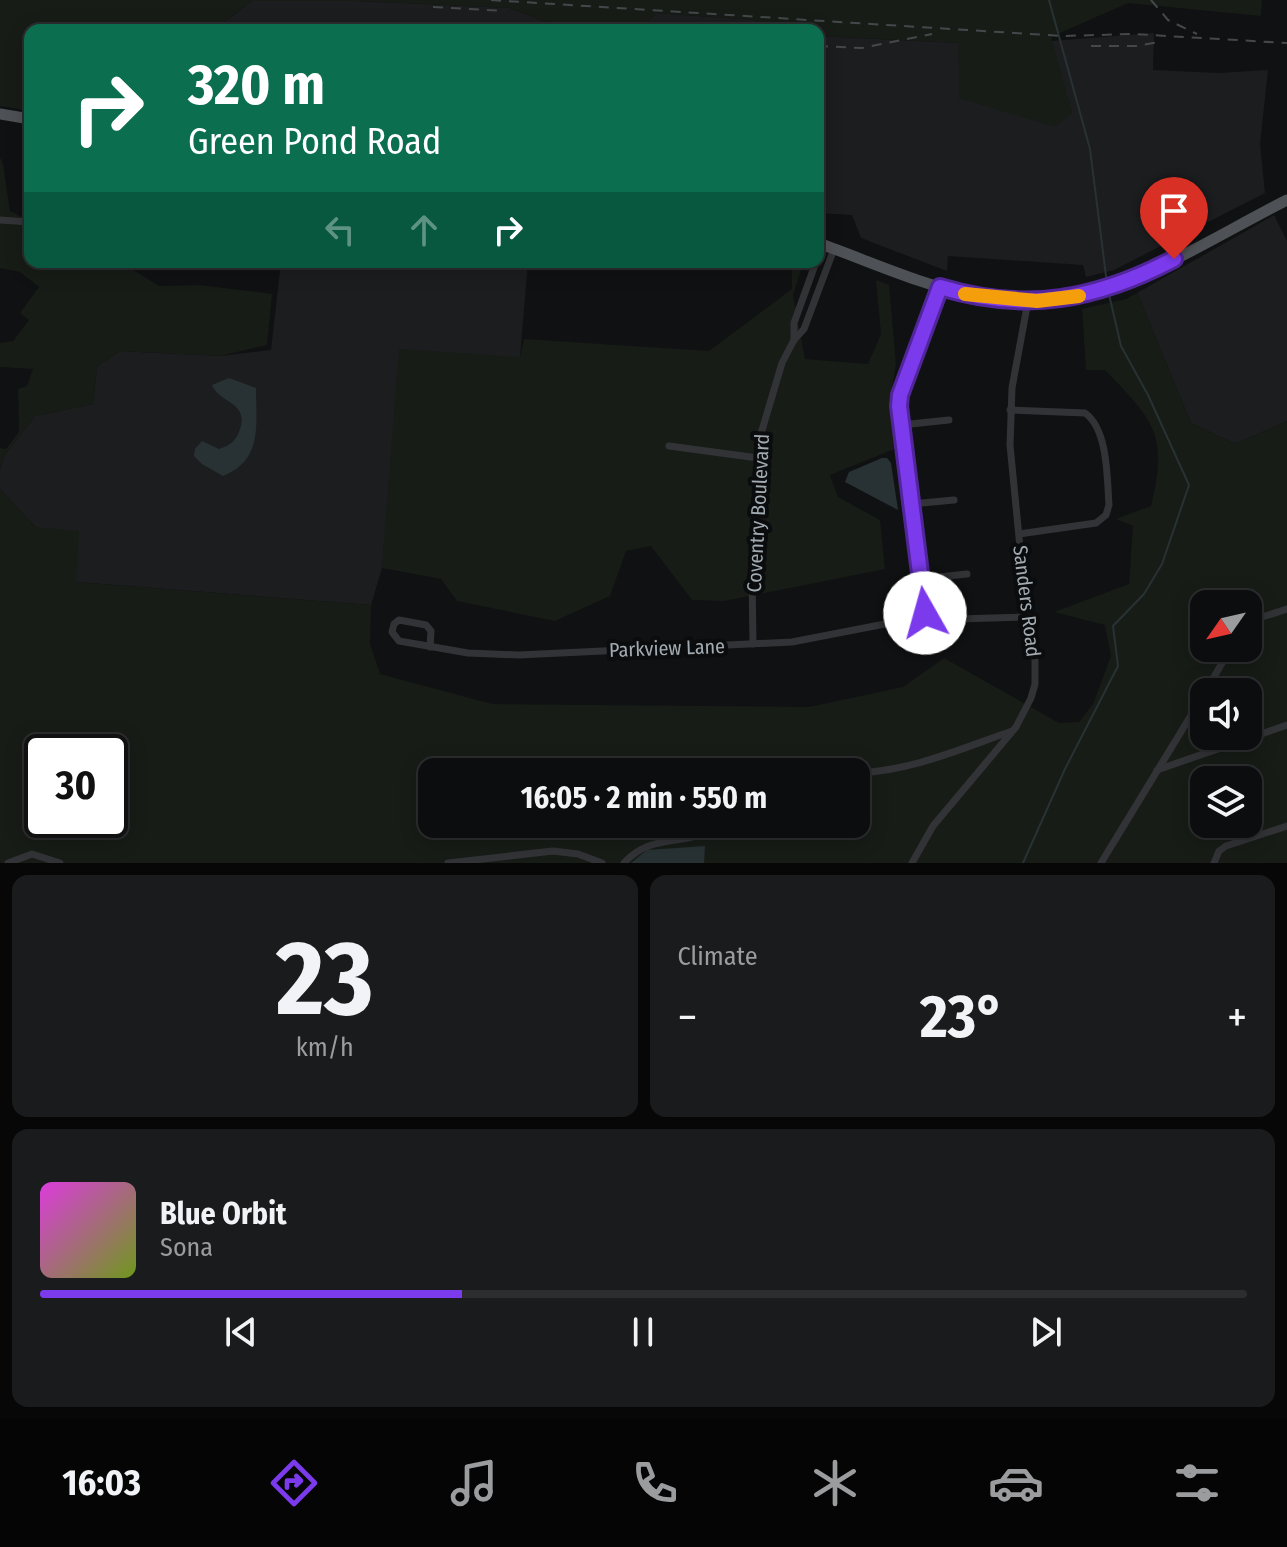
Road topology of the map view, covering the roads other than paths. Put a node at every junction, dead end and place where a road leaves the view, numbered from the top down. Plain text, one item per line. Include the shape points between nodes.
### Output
1 (0, 114) edge
2 (24, 118) edge
3 (1287, 200) edge
4 (0, 220) edge
5 (24, 222) edge
6 (824, 248) edge
7 (814, 268) edge
8 (818, 268) edge
9 (940, 287) junction
10 (1028, 301) junction
11 (794, 340) junction
12 (1010, 410) junction
13 (949, 420) dead end
14 (901, 425) junction
15 (669, 446) dead end
16 (758, 458) junction
17 (954, 500) dead end
18 (911, 504) junction
19 (1019, 534) junction
20 (967, 574) dead end
21 (920, 579) junction
22 (1287, 609) edge
23 (895, 612) dead end
24 (925, 613) dead end
25 (1028, 617) junction
26 (1262, 617) edge
27 (957, 619) dead end
28 (753, 644) junction
29 (430, 647) junction
30 (1190, 716) edge
31 (1287, 725) edge
32 (1014, 730) junction
33 (1157, 770) junction
34 (870, 772) edge
35 (1287, 826) edge
36 (690, 838) edge
37 (1215, 859) edge
38 (8, 863) edge
39 (60, 863) edge
40 (448, 863) edge
41 (602, 863) edge
42 (624, 863) edge
43 (912, 863) edge
44 (1101, 863) edge

1 - 2 main road
3 - 10 main road via 1116,286
4 - 5 street
6 - 9 main road
7 - 11 street, Coventry Boulevard via 794,323
8 - 11 street, Coventry Boulevard via 804,329
9 - 10 main road via 977,297
9 - 14 street via 900,395
10 - 12 street, Sanders Road
11 - 16 street, Coventry Boulevard via 764,418
12 - 19 street, Sanders Road
12 - 19 street via 1085,413 1094,419 1101,435 1109,505 1096,523
13 - 14 street
14 - 18 street
15 - 16 street
16 - 28 street, Coventry Boulevard
17 - 18 street
18 - 21 street
19 - 25 street, Sanders Road
20 - 21 street
21 - 24 street
22 - 26 street
23 - 28 street, Parkview Lane via 890,623
25 - 27 street
25 - 32 street, Sanders Road via 1035,684
28 - 29 street, Parkview Lane via 519,655
29 - 29 street, Parkview Lane via 399,641 392,632 394,624 399,620 426,625
30 - 33 street
31 - 33 street
32 - 34 street via 917,765
32 - 43 street, Sanders Road via 933,826
33 - 44 street
35 - 37 street via 1226,846
36 - 42 street via 643,846
38 - 39 street via 32,854
40 - 41 street via 553,851

